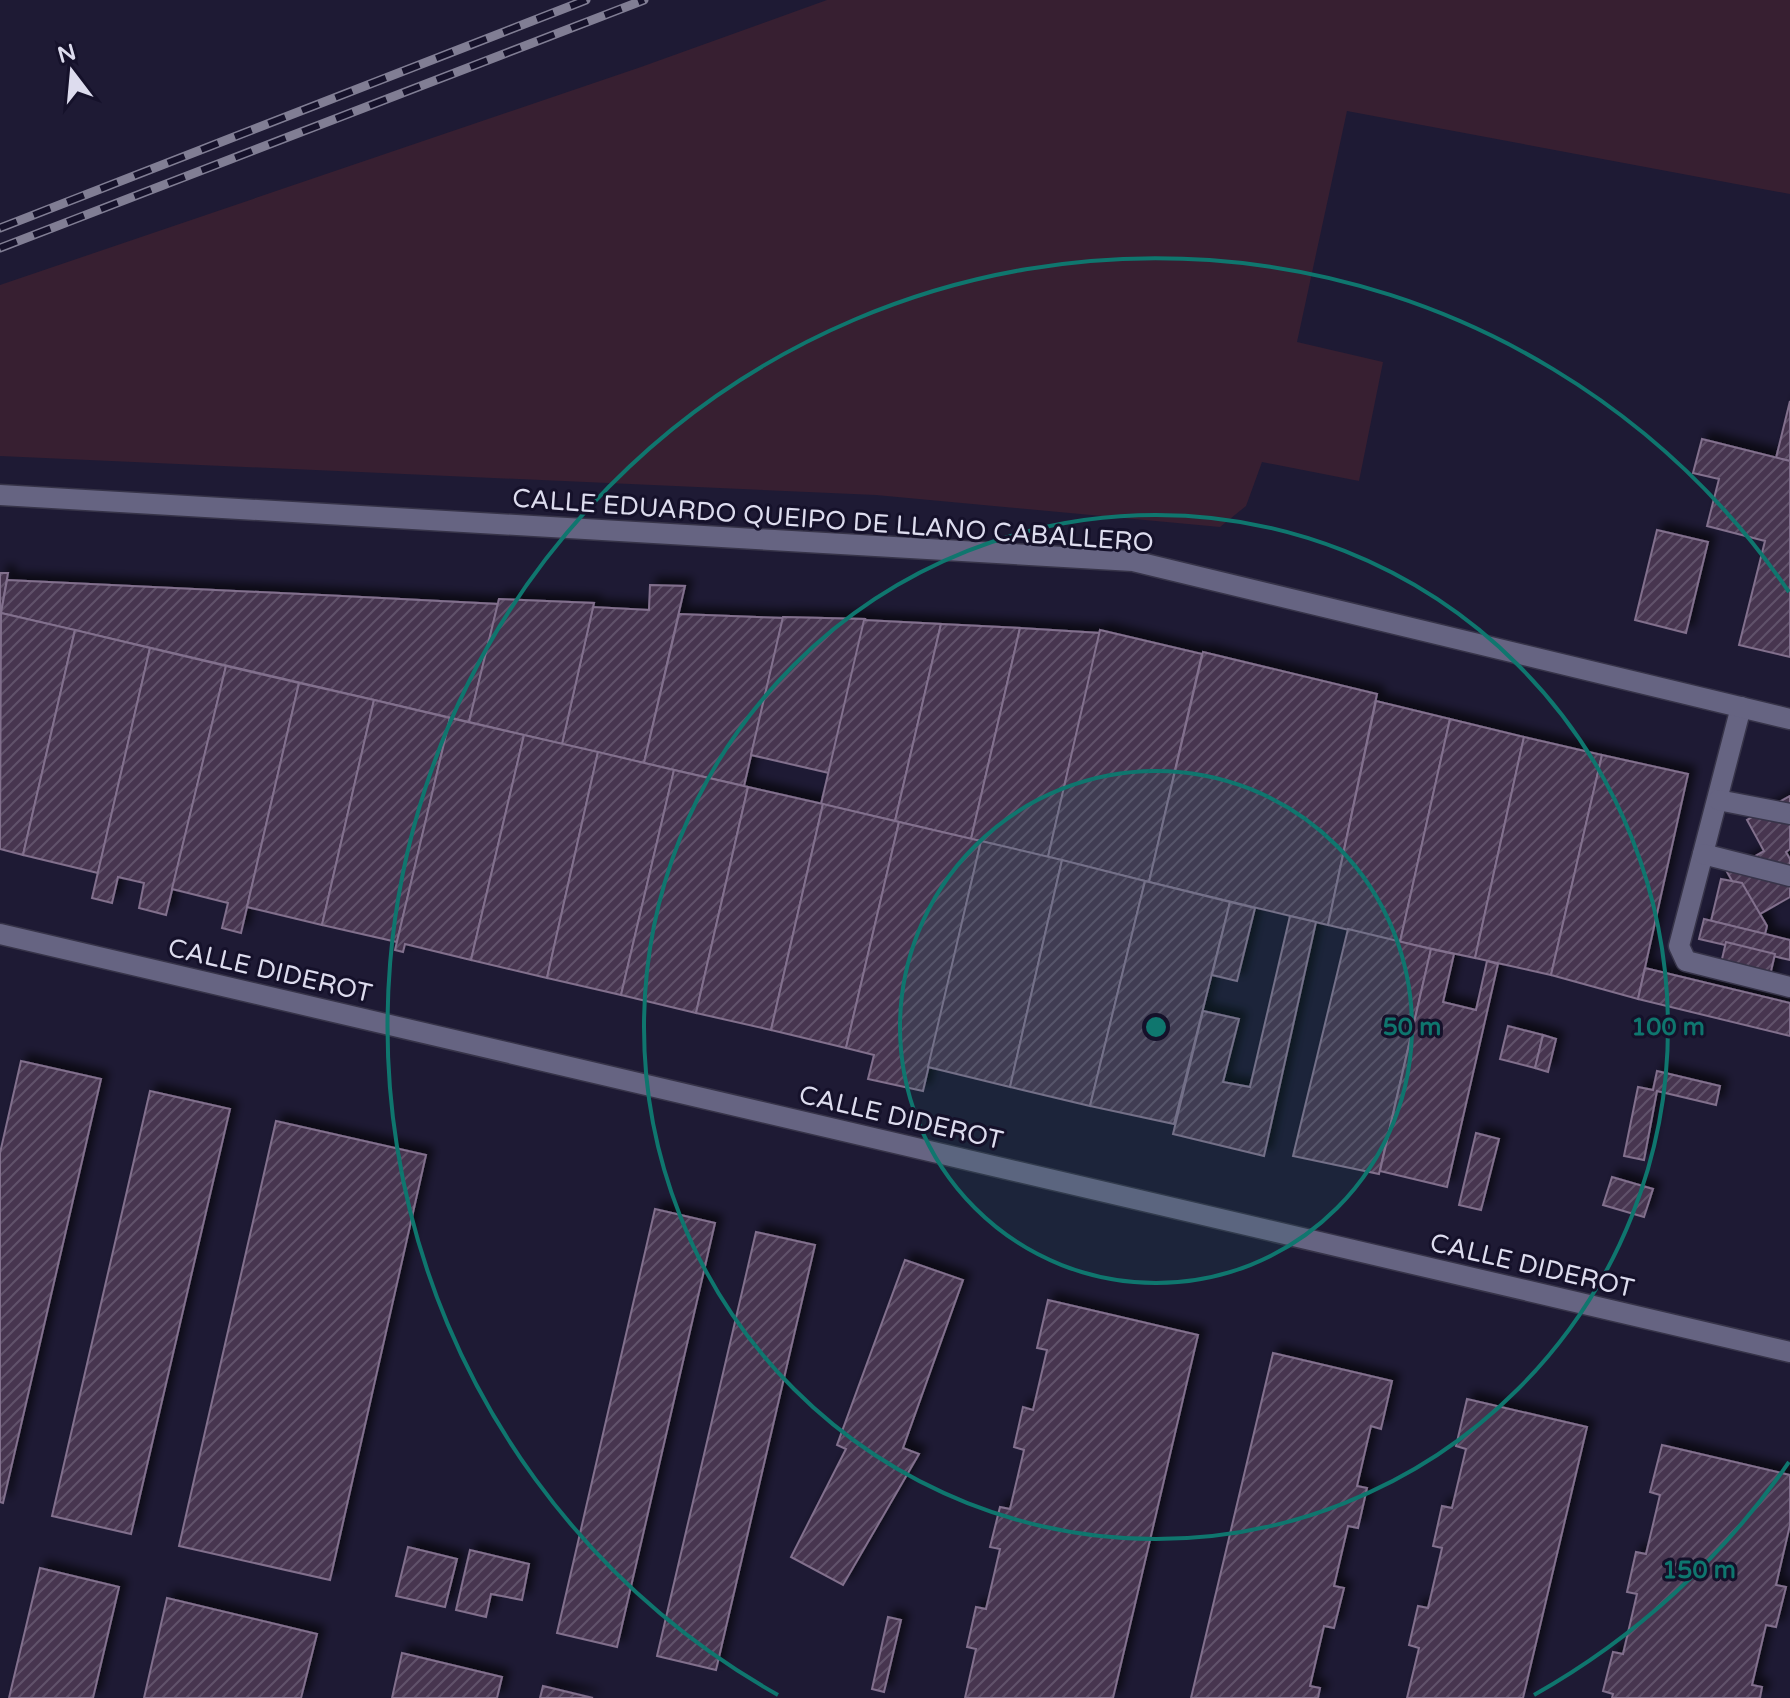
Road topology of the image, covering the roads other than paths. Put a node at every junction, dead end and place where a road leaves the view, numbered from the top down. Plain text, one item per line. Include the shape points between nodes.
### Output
1 (0, 495) edge
2 (1741, 707) junction
3 (1790, 719) edge
4 (1718, 800) junction
5 (1790, 814) edge
6 (1703, 854) junction
7 (1790, 876) edge
8 (0, 934) edge
9 (1790, 987) edge
10 (1790, 1352) edge

1 - 2 street, CALLE EDUARDO QUEIPO DE LLANO CABALLERO via 1133,561
2 - 3 street, CALLE EDUARDO QUEIPO DE LLANO CABALLERO
2 - 4 street
4 - 5 street
4 - 6 street
6 - 7 street
6 - 9 street via 1679,946 1686,961
8 - 10 street, CALLE DIDEROT

